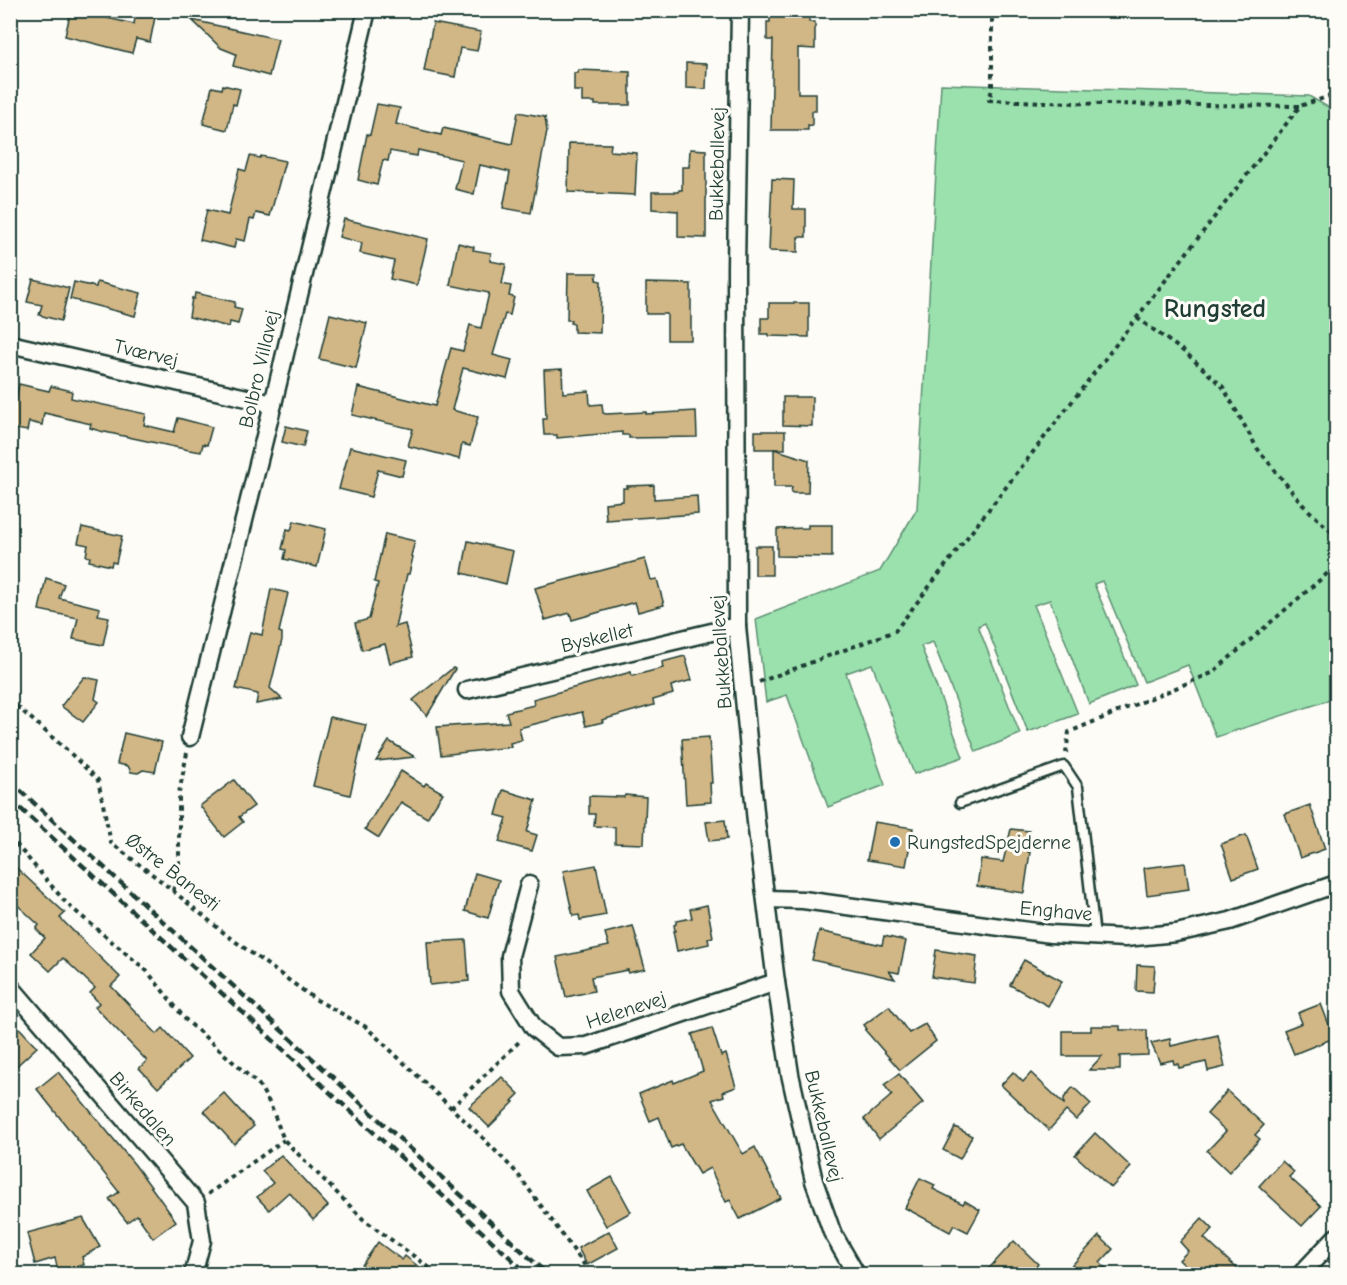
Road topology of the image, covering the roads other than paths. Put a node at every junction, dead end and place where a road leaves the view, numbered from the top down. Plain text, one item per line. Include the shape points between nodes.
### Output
1 (367, 10) edge
2 (740, 10) edge
3 (10, 344) edge
4 (273, 404) junction
5 (737, 626) junction
6 (467, 690) dead end
7 (190, 737) road end
8 (960, 803) dead end
9 (1336, 884) edge
10 (529, 885) dead end
11 (767, 899) junction
12 (1095, 936) junction
13 (776, 981) junction
14 (10, 986) edge
15 (1336, 1237) edge
16 (192, 1275) edge
17 (856, 1275) edge
18 (1301, 1275) edge

1 - 4 street, Bolbro Villavej
2 - 5 street, Bukkeballevej
3 - 4 street, Tværvej
4 - 7 street, Bolbro Villavej
5 - 6 street, Byskellet
5 - 11 street, Bukkeballevej
8 - 12 lane via 1064,766 1078,787
9 - 12 street, Enghave via 1230,921 1176,933 1125,938
10 - 13 street, Helenevej via 510,956 511,991 534,1028 558,1047 586,1046
11 - 12 street, Enghave via 803,900 1051,934
11 - 13 street, Bukkeballevej
13 - 17 street, Bukkeballevej via 790,1074 814,1181 832,1232
14 - 16 street, Birkedalen via 196,1203 202,1241
15 - 18 street

